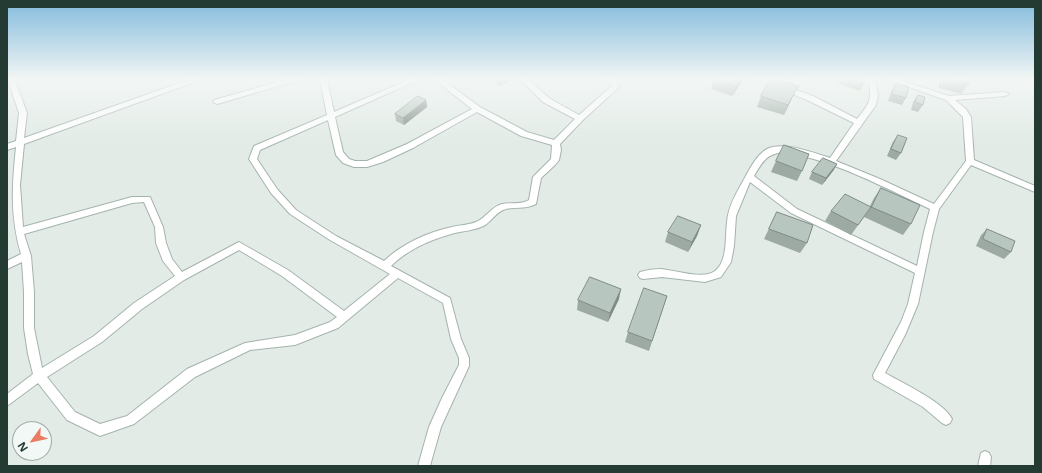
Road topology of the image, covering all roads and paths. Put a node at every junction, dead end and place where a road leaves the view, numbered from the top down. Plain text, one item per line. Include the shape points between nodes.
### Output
1 (19, 102) edge
2 (131, 102) edge
3 (329, 102) edge
4 (364, 102) edge
5 (468, 102) edge
6 (550, 102) edge
7 (598, 102) edge
8 (817, 102) edge
9 (873, 102) edge
10 (954, 102) edge
11 (477, 109) junction
12 (331, 117) junction
13 (580, 118) junction
14 (858, 122) junction
15 (20, 142) junction
16 (556, 143) junction
17 (7, 147) edge
18 (832, 161) junction
19 (970, 161) junction
20 (749, 178) junction
21 (1035, 189) edge
22 (935, 208) junction
23 (19, 232) junction
24 (26, 256) junction
25 (7, 265) edge
26 (384, 267) junction
27 (919, 271) junction
28 (396, 274) junction
29 (643, 275) dead end
30 (181, 277) junction
31 (344, 316) junction
32 (39, 376) junction
33 (7, 401) edge
34 (946, 419) dead end
35 (424, 466) edge

1 - 15 street via 23,113
2 - 15 street
3 - 12 street
4 - 12 street
5 - 11 street
6 - 13 street
7 - 13 street
8 - 14 street
9 - 14 street via 871,109
10 - 19 street via 963,110 966,117
11 - 12 street via 410,146 367,164 354,164 342,157
11 - 16 street via 524,134
12 - 26 street via 257,148 253,159 274,191 293,212
13 - 16 street
14 - 18 street
15 - 17 street
15 - 23 street via 16,185
16 - 26 street via 556,161 537,177 533,202 529,205 502,207 494,211 483,223 449,231 424,241 402,252
18 - 20 street via 800,153 771,151 765,155
18 - 22 street
19 - 21 street
19 - 22 street
20 - 27 street via 794,211
20 - 29 street via 732,214 727,260 718,274 702,278 659,273
22 - 27 street
23 - 24 street
23 - 30 street via 132,200 147,199 159,226 161,243 168,261
24 - 25 street
24 - 32 street via 29,328
26 - 28 street
27 - 34 street via 905,326 878,375 927,403
28 - 31 street
28 - 35 street via 447,301 456,340 464,358 464,366 441,412 427,448
30 - 31 street via 239,246 285,273
30 - 32 street via 138,306 98,339
31 - 32 street via 334,325 295,340 249,346 190,373 130,420 100,430 70,416
32 - 33 street

